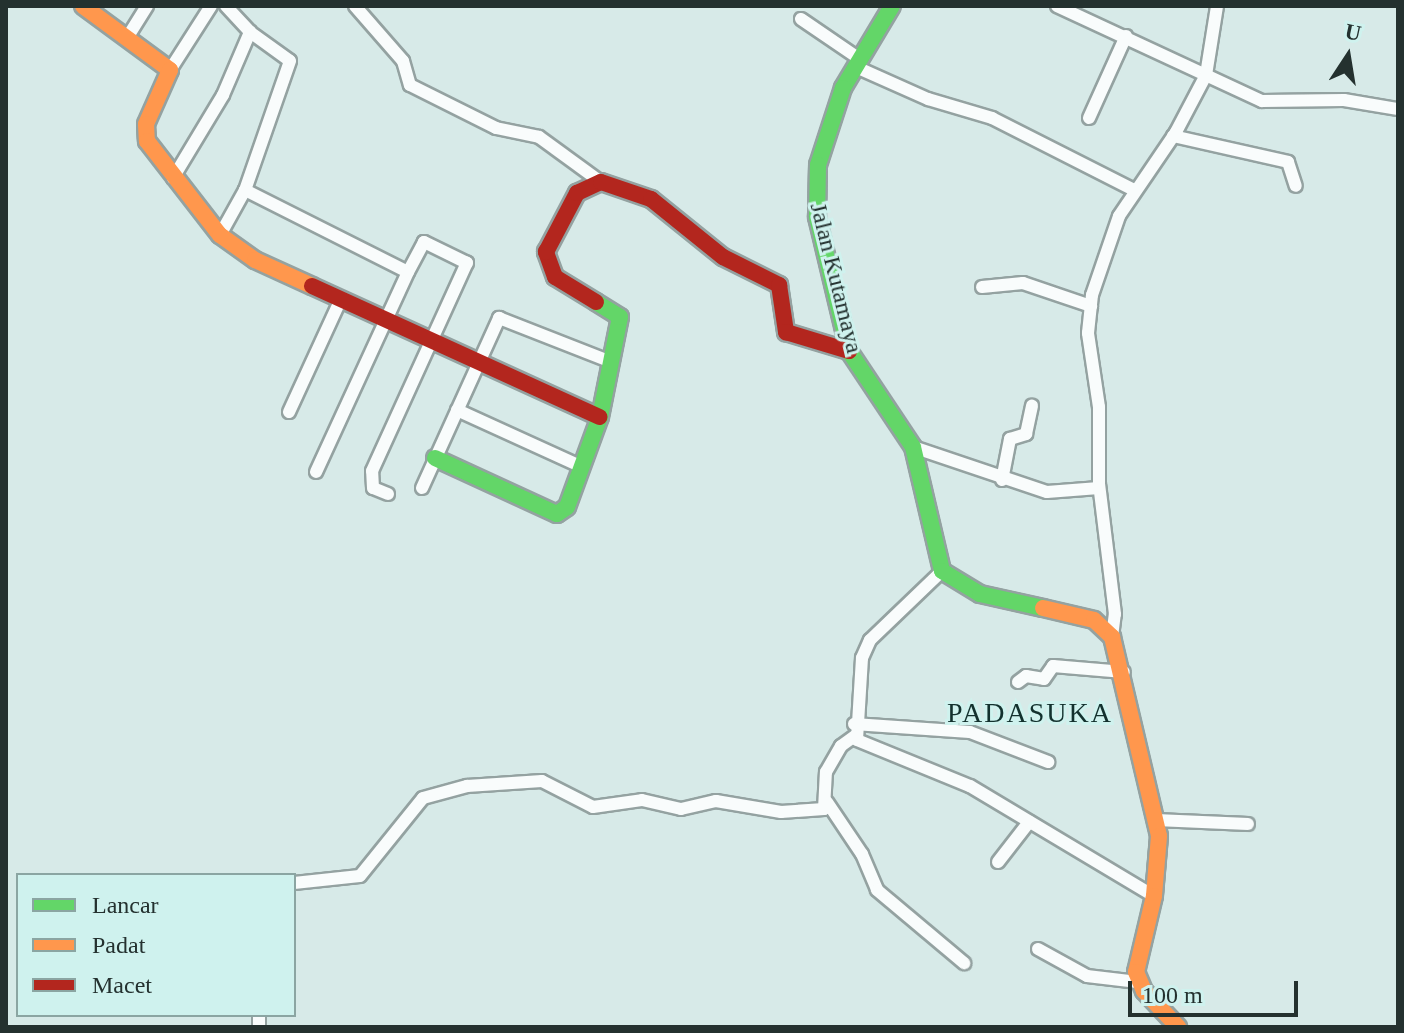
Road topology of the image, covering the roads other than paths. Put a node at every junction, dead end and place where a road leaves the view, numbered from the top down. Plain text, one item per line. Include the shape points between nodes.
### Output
1 (83, 6) edge
2 (147, 6) edge
3 (211, 6) edge
4 (226, 6) edge
5 (355, 6) edge
6 (892, 6) edge
7 (1057, 6) edge
8 (1217, 6) edge
9 (801, 19) dead end
10 (250, 32) junction
11 (1126, 36) junction
12 (127, 38) junction
13 (858, 64) junction
14 (170, 70) junction
15 (1206, 75) junction
16 (1398, 109) edge
17 (1089, 118) dead end
18 (1173, 136) junction
19 (173, 178) junction
20 (601, 182) junction
21 (1296, 186) dead end
22 (245, 190) junction
23 (1134, 190) junction
24 (220, 235) junction
25 (408, 272) junction
26 (982, 287) dead end
27 (341, 299) junction
28 (1091, 306) junction
29 (387, 320) junction
30 (433, 340) junction
31 (849, 351) junction
32 (479, 362) junction
33 (611, 362) junction
34 (1032, 406) dead end
35 (457, 410) junction
36 (289, 412) dead end
37 (600, 417) junction
38 (913, 447) junction
39 (435, 458) junction
40 (582, 467) junction
41 (316, 472) dead end
42 (1002, 480) junction
43 (422, 488) dead end
44 (1099, 488) junction
45 (388, 494) dead end
46 (942, 571) junction
47 (1112, 637) junction
48 (1124, 672) junction
49 (1018, 682) dead end
50 (855, 730) junction
51 (1048, 762) dead end
52 (827, 802) junction
53 (1156, 820) junction
54 (1029, 822) junction
55 (1248, 824) dead end
56 (998, 862) dead end
57 (296, 883) edge
58 (1154, 896) junction
59 (1038, 949) dead end
60 (964, 963) dead end
61 (1138, 982) junction
62 (1178, 1027) edge

1 - 12 street
2 - 12 street
3 - 14 street
4 - 10 street
5 - 20 street via 403,61 410,85 496,128 539,137
6 - 13 street, Jalan Kutamaya
7 - 11 street
8 - 15 street
9 - 13 street
10 - 19 street via 223,95
10 - 22 street via 290,61
11 - 15 street
11 - 17 street
12 - 14 street
13 - 23 street via 928,99 992,118
13 - 31 street, Jalan Kutamaya via 829,124 815,193
14 - 19 street via 145,132
15 - 16 street via 1262,101 1344,100
15 - 18 street
18 - 21 street via 1288,162
18 - 23 street
19 - 24 street
20 - 31 street via 651,199 723,257 779,285 786,332
20 - 33 street via 577,193 548,242 546,260 559,280 619,313
22 - 24 street
22 - 25 street
23 - 28 street via 1107,243
24 - 27 street via 255,260
25 - 29 street
25 - 30 street via 424,242 467,263
26 - 28 street via 1023,283
27 - 29 street
27 - 36 street
28 - 44 street
29 - 30 street
29 - 41 street
30 - 32 street
30 - 45 street via 372,471 373,488
31 - 38 street, Jalan Kutamaya
32 - 33 street via 502,317
32 - 35 street
32 - 37 street
33 - 37 street
34 - 42 street via 1026,434 1010,439
35 - 39 street
35 - 40 street
37 - 40 street
38 - 42 street
38 - 46 street, Jalan Kutamaya
39 - 40 street via 557,514 567,507
39 - 43 street
42 - 44 street via 1047,492
44 - 47 street via 1115,614
46 - 47 street via 980,594 1094,620
46 - 50 street via 870,640 862,658
47 - 48 street
48 - 49 street via 1053,666 1044,679 1026,676
48 - 53 street
50 - 51 street via 970,732
50 - 52 street via 826,772
50 - 54 street via 862,745 970,786
52 - 57 street via 824,809 781,812 716,801 689,809 642,800 596,807 542,781 448,789 423,798 360,876
52 - 60 street via 862,854 877,890
53 - 55 street
53 - 58 street via 1159,861
54 - 56 street
54 - 58 street
58 - 61 street via 1138,948
59 - 61 street via 1087,976
61 - 62 street

